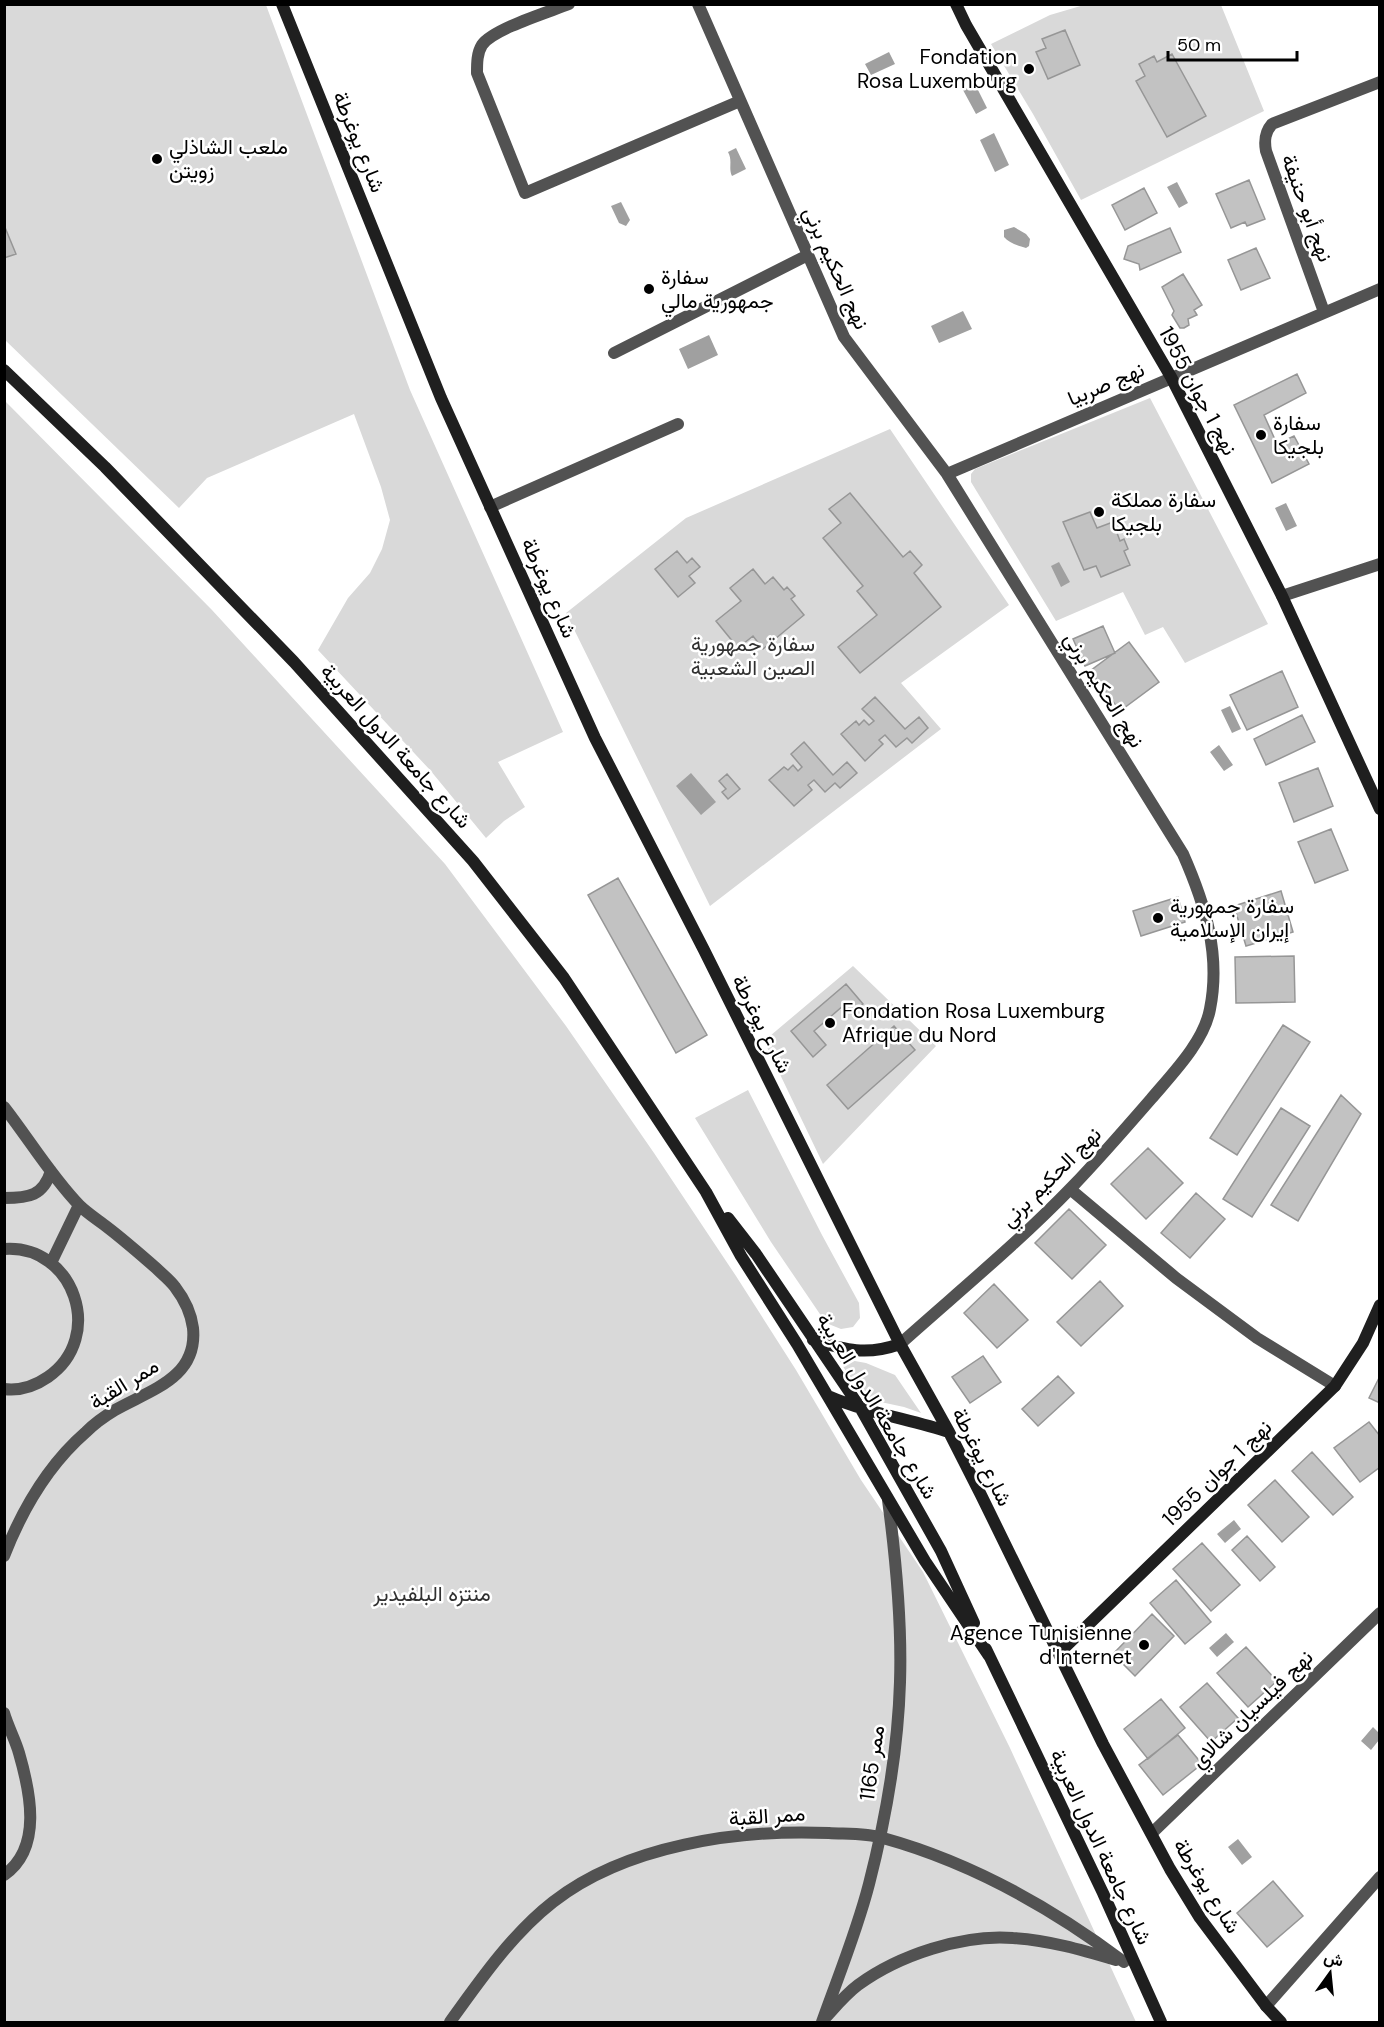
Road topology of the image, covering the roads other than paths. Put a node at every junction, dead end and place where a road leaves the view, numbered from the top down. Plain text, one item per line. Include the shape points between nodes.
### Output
1 (282, 4) edge
2 (569, 4) edge
3 (698, 4) edge
4 (956, 4) edge
5 (1380, 82) edge
6 (740, 100) junction
7 (808, 255) junction
8 (1380, 289) edge
9 (1324, 312) junction
10 (614, 353) dead end
11 (4, 370) edge
12 (1171, 377) junction
13 (678, 424) dead end
14 (947, 474) junction
15 (490, 507) junction
16 (1380, 564) edge
17 (1282, 596) junction
18 (1380, 809) edge
19 (4, 1107) edge
20 (51, 1171) junction
21 (1070, 1189) junction
22 (706, 1192) junction
23 (4, 1198) edge
24 (79, 1205) junction
25 (4, 1249) edge
26 (51, 1263) junction
27 (1380, 1305) edge
28 (791, 1334) junction
29 (816, 1341) junction
30 (900, 1344) junction
31 (1335, 1386) junction
32 (4, 1389) edge
33 (828, 1396) junction
34 (861, 1409) junction
35 (949, 1432) junction
36 (888, 1500) junction
37 (4, 1556) edge
38 (1380, 1613) edge
39 (1059, 1653) junction
40 (989, 1656) junction
41 (4, 1713) edge
42 (1152, 1833) junction
43 (880, 1837) junction
44 (4, 1875) edge
45 (1380, 1877) edge
46 (1124, 1962) junction
47 (1138, 1972) junction
48 (1266, 2006) junction
49 (450, 2022) edge
50 (822, 2022) edge
51 (1161, 2022) edge
52 (1281, 2022) edge

1 - 15 street, شارع يوغرطة via 439,393
2 - 6 street via 494,34 477,57 477,73 525,193
3 - 6 street, نهج الحكيم برني
4 - 12 street, نهج 1 جوان 1955
5 - 9 street, نهج أبو حنيفة via 1272,124 1264,141
6 - 7 street, نهج الحكيم برني
7 - 10 street
7 - 14 street, نهج الحكيم برني via 844,337
8 - 9 street, نهج صربيا
9 - 12 street, نهج صربيا
11 - 22 street, شارع جامعة الدول العربية via 105,467 278,645 473,861 564,978
12 - 14 street, نهج صربيا
12 - 17 street, نهج 1 جوان 1955
13 - 15 street
14 - 21 street, نهج الحكيم برني via 1183,854 1208,921 1215,979 1210,1011 1195,1044
15 - 30 street, شارع يوغرطة via 595,738
16 - 17 street
17 - 18 street, نهج 1 جوان 1955
19 - 20 street, ممر القبة
20 - 23 street via 47,1184 38,1192 24,1198
20 - 24 street, ممر القبة
21 - 30 street, نهج الحكيم برني
21 - 31 street via 1176,1278 1257,1338
22 - 28 street, شارع جامعة الدول العربية
22 - 29 street, شارع جامعة الدول العربية via 756,1254
24 - 26 street
24 - 37 street, ممر القبة via 174,1284 192,1320 192,1352 182,1369 166,1383 113,1411 85,1432 38,1488
25 - 26 street via 33,1253
26 - 32 street via 67,1281 77,1303 78,1327 72,1351 58,1370 38,1384
27 - 31 street, نهج 1 جوان 1955 via 1363,1344
28 - 29 street
28 - 33 street, شارع جامعة الدول العربية
29 - 30 street via 864,1352
29 - 34 street, شارع جامعة الدول العربية
30 - 35 street, شارع يوغرطة
31 - 39 street, نهج 1 جوان 1955
33 - 34 street
33 - 36 street, شارع جامعة الدول العربية
34 - 35 street
34 - 40 street, شارع جامعة الدول العربية via 941,1551
35 - 39 street, شارع يوغرطة
36 - 40 street, شارع جامعة الدول العربية
36 - 43 street, ممر 1165 via 900,1621 900,1680 892,1771
38 - 42 street, نهج فيلسيان شالاي
39 - 42 street, شارع يوغرطة
40 - 47 street, شارع جامعة الدول العربية
41 - 44 street via 26,1779 30,1829 22,1858
42 - 48 street, شارع يوغرطة via 1200,1918
43 - 46 street, ممر القبة via 984,1875 1070,1924
43 - 49 street, ممر القبة via 801,1832 756,1834 690,1844 621,1865 580,1884 538,1914 497,1959
43 - 50 street, ممر 1165 via 869,1887
45 - 48 street
46 - 47 street, ممر القبة
46 - 50 street, ممر القبة via 1011,1937 951,1944 877,1973 857,1986
47 - 51 street, شارع جامعة الدول العربية
48 - 52 street, شارع يوغرطة

